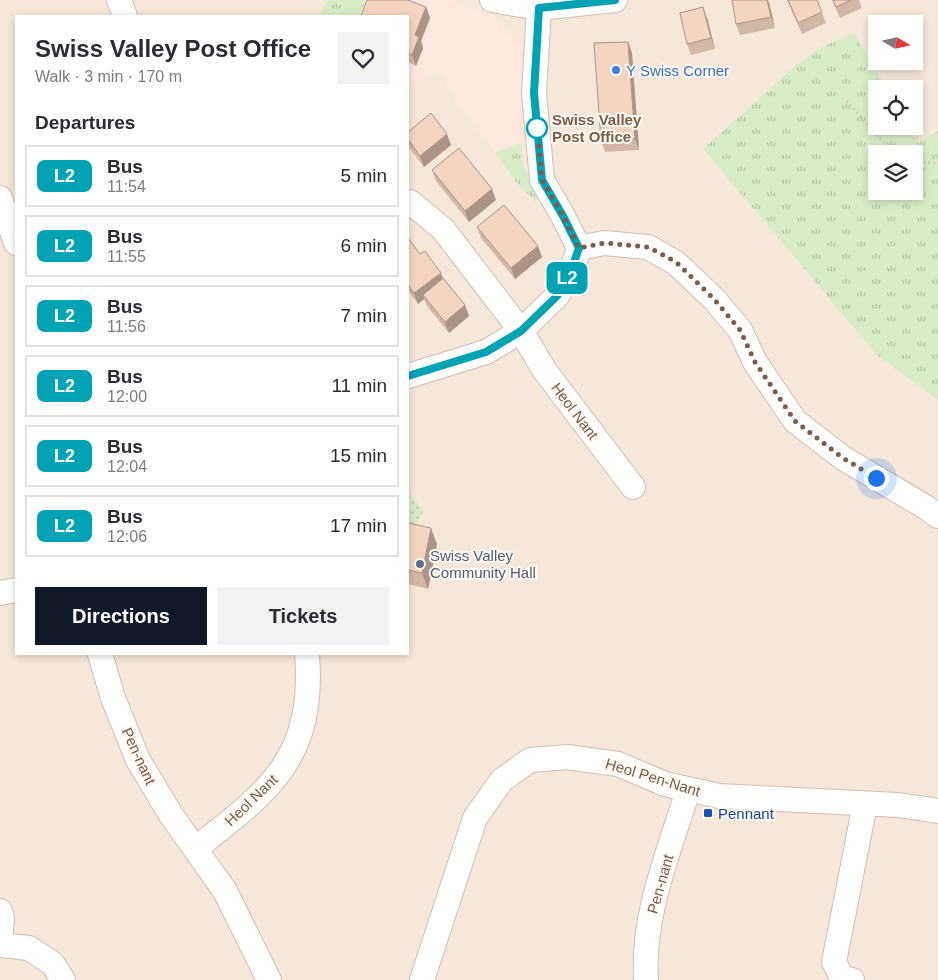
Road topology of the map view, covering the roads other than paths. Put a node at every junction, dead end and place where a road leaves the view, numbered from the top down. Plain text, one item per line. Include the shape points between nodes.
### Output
1 (118, 0) edge
2 (492, 0) edge
3 (615, 0) edge
4 (539, 8) junction
5 (125, 15) edge
6 (0, 198) edge
7 (410, 202) dead end
8 (15, 240) edge
9 (579, 248) junction
10 (521, 331) junction
11 (409, 376) edge
12 (633, 487) dead end
13 (938, 516) edge
14 (15, 590) edge
15 (0, 593) edge
16 (100, 655) edge
17 (307, 655) edge
18 (688, 790) junction
19 (866, 804) junction
20 (938, 811) edge
21 (196, 848) junction
22 (0, 911) edge
23 (0, 940) edge
24 (0, 945) edge
25 (63, 980) edge
26 (269, 980) edge
27 (422, 980) edge
28 (646, 980) edge
29 (852, 980) edge

1 - 5 street
2 - 4 street
3 - 4 street
4 - 9 street via 534,93 542,180
6 - 8 street
7 - 10 street, Heol Nant via 443,229
9 - 10 street via 557,296
9 - 13 street via 604,243 648,247 676,262 740,330 755,362 795,421 843,458
10 - 11 street via 486,352
10 - 12 street, Heol Nant via 545,371
14 - 15 street
16 - 21 street, Pen-nant via 113,698 138,760 171,815
17 - 21 street, Heol Nant via 307,707 292,754 275,780 242,813
18 - 19 street, Heol Pen-Nant via 719,796
18 - 27 street, Heol Pen-Nant via 618,764 567,757 530,760 502,780 475,818
18 - 28 street, Pen-nant via 651,909
19 - 20 street, Heol Pen-Nant
19 - 29 street via 834,962 842,978
21 - 26 street via 225,891
22 - 23 street
24 - 25 street via 29,948 53,964

